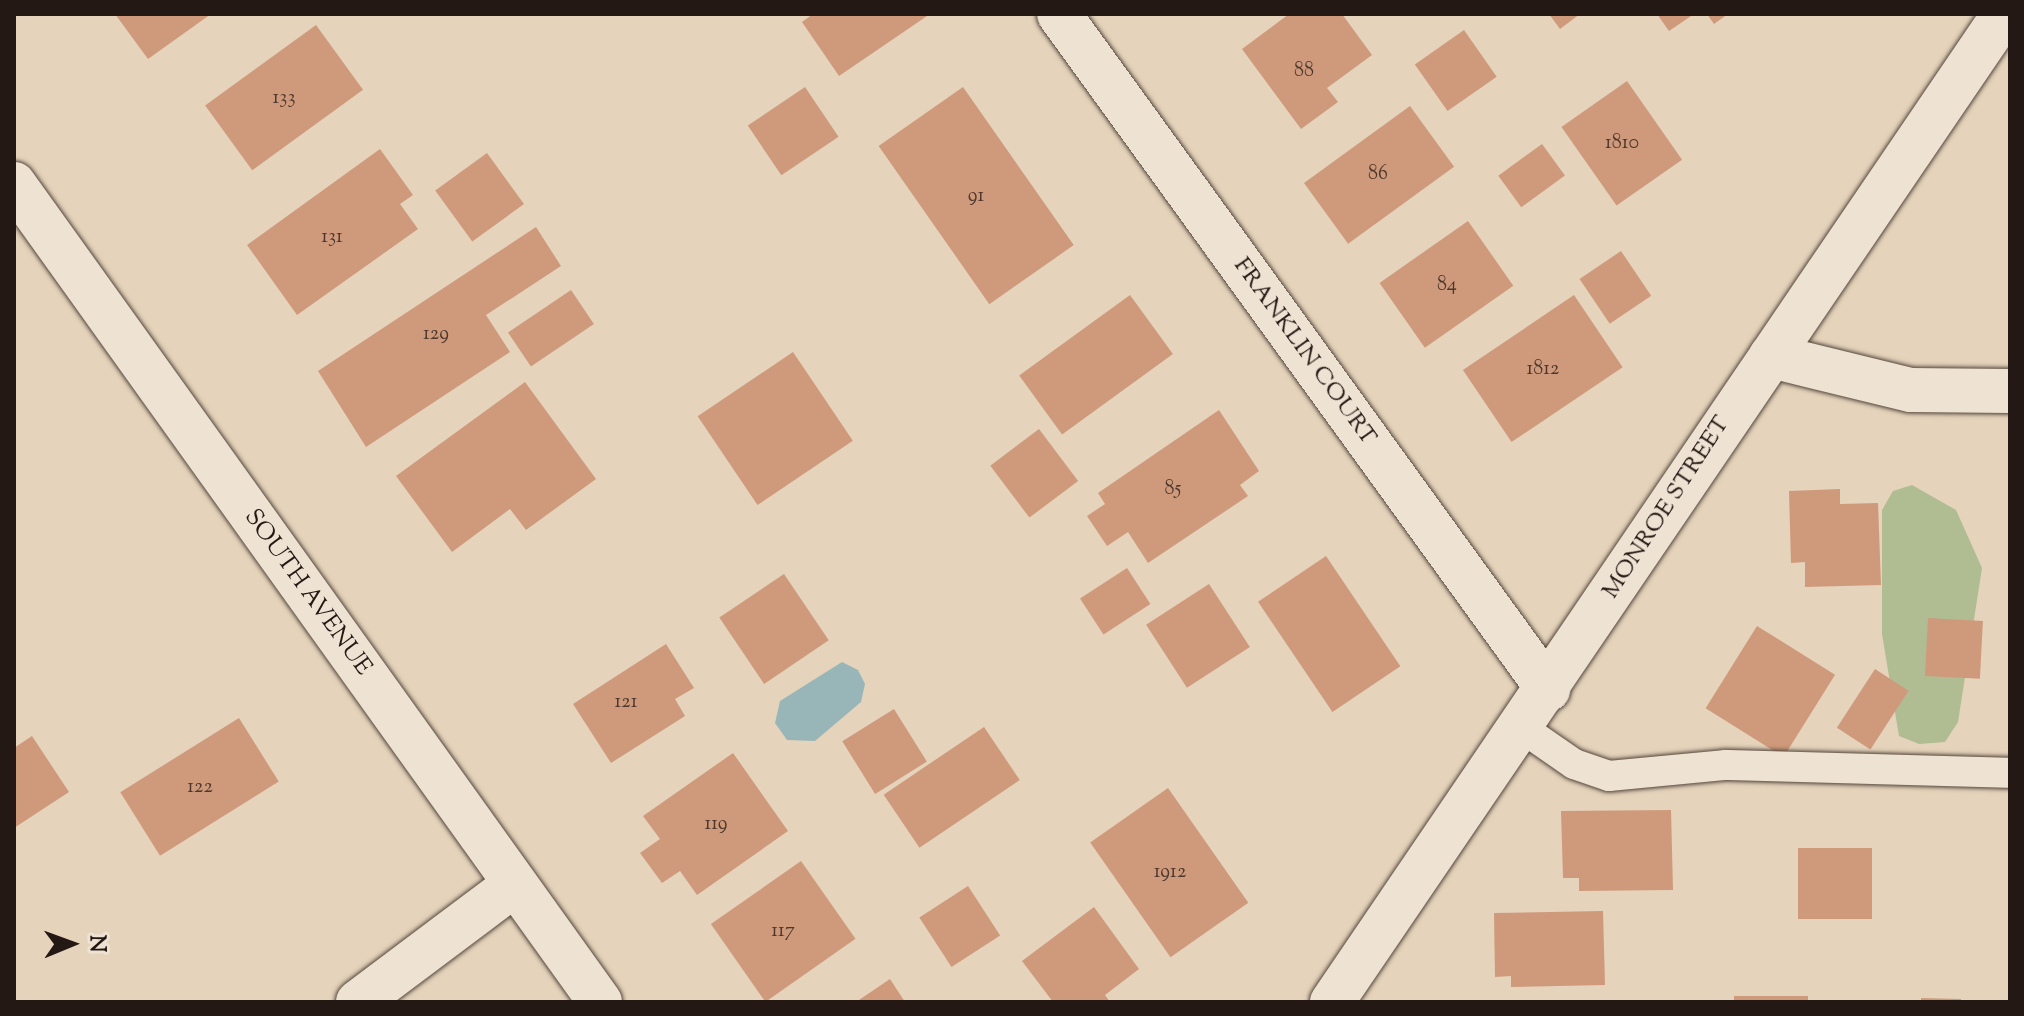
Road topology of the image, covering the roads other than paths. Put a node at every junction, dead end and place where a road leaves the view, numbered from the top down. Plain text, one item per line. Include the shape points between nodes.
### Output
1 (1059, 14) edge
2 (2004, 14) edge
3 (14, 184) edge
4 (1771, 356) junction
5 (2010, 391) edge
6 (1548, 689) junction
7 (1522, 728) junction
8 (2010, 773) edge
9 (515, 884) junction
10 (358, 1002) edge
11 (600, 1002) edge
12 (1332, 1002) edge

1 - 6 street, FRANKLIN COURT
2 - 4 street, MONROE STREET
3 - 9 street, SOUTH AVENUE
4 - 5 street via 1911,390
4 - 6 street, MONROE STREET
6 - 7 street, MONROE STREET
7 - 8 lane via 1574,764 1609,776 1726,765
7 - 12 street, MONROE STREET
9 - 10 street
9 - 11 street, SOUTH AVENUE

